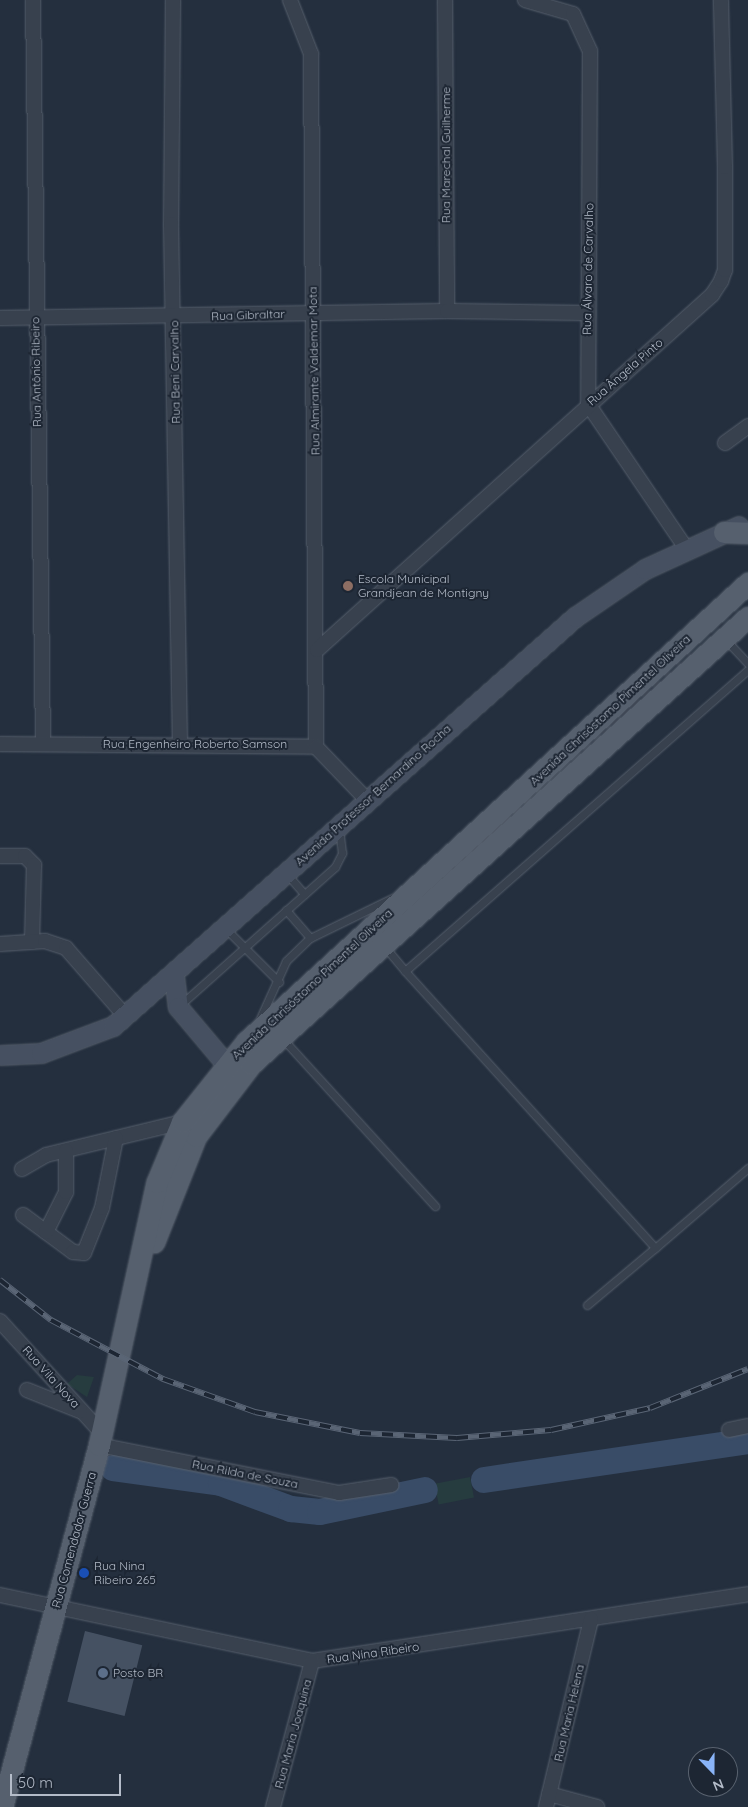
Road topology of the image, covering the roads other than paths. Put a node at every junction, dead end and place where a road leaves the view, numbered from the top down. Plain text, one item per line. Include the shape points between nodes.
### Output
1 (34, 0) edge
2 (173, 0) edge
3 (290, 0) edge
4 (445, 0) edge
5 (524, 0) edge
6 (721, 0) edge
7 (447, 311) junction
8 (313, 312) junction
9 (586, 313) junction
10 (174, 317) junction
11 (0, 318) edge
12 (35, 318) junction
13 (588, 404) junction
14 (747, 428) edge
15 (725, 443) dead end
16 (748, 523) edge
17 (724, 532) junction
18 (748, 533) edge
19 (686, 548) junction
20 (748, 583) edge
21 (739, 624) edge
22 (317, 650) junction
23 (748, 664) edge
24 (748, 670) edge
25 (0, 744) edge
26 (43, 744) junction
27 (180, 744) junction
28 (316, 746) junction
29 (368, 800) junction
30 (339, 825) junction
31 (0, 856) edge
32 (286, 873) junction
33 (304, 894) junction
34 (407, 896) junction
35 (286, 910) junction
36 (226, 929) junction
37 (310, 938) junction
38 (32, 942) junction
39 (0, 944) edge
40 (383, 945) junction
41 (243, 948) junction
42 (405, 970) junction
43 (174, 976) junction
44 (280, 982) junction
45 (143, 1002) junction
46 (178, 1007) junction
47 (126, 1017) junction
48 (257, 1033) junction
49 (281, 1037) junction
50 (0, 1055) edge
51 (226, 1064) junction
52 (251, 1064) junction
53 (182, 1122) junction
54 (116, 1138) junction
55 (66, 1151) junction
56 (748, 1168) edge
57 (22, 1169) dead end
58 (436, 1206) dead end
59 (23, 1215) dead end
60 (46, 1232) junction
61 (655, 1248) junction
62 (139, 1271) junction
63 (588, 1305) dead end
64 (0, 1321) edge
65 (27, 1390) dead end
66 (83, 1412) junction
67 (748, 1426) edge
68 (729, 1430) dead end
69 (99, 1443) junction
70 (391, 1485) dead end
71 (748, 1594) edge
72 (0, 1595) edge
73 (55, 1608) junction
74 (591, 1619) junction
75 (312, 1661) junction
76 (547, 1800) edge
77 (2, 1807) edge
78 (274, 1807) edge
79 (597, 1807) edge

1 - 12 street, Rua Antônio Ribeiro
2 - 10 street, Rua Beni Carvalho
3 - 8 street, Rua Almirante Valdemar Mota via 306,32 311,54
4 - 7 street, Rua Marechal Guilherme
5 - 9 street, Rua Álvaro de Carvalho via 572,14 590,51
6 - 13 street, Rua Ângela Pinto via 725,270 712,295
7 - 8 street, Rua Gibraltar
7 - 9 street, Rua Gibraltar
8 - 10 street, Rua Gibraltar
8 - 22 street, Rua Almirante Valdemar Mota
9 - 13 street, Rua Álvaro de Carvalho
10 - 12 street, Rua Gibraltar
10 - 27 street, Rua Beni Carvalho
11 - 12 street, Rua Gibraltar
12 - 26 street, Rua Antônio Ribeiro
13 - 19 street
13 - 22 street, Rua Ângela Pinto
14 - 15 street
16 - 17 main road, Avenida Professor Bernardino Rocha
17 - 18 main road
17 - 19 main road, Avenida Professor Bernardino Rocha
19 - 29 main road, Avenida Professor Bernardino Rocha via 615,588 574,617
20 - 34 main road, Avenida Chrisóstomo Pimentel Oliveira
21 - 23 lane
21 - 40 main road, Avenida Chrisóstomo Pimentel Oliveira
22 - 28 street, Rua Almirante Valdemar Mota
24 - 42 lane
25 - 26 street, Rua Engenheiro Roberto Samson
26 - 27 street, Rua Engenheiro Roberto Samson
27 - 28 street, Rua Engenheiro Roberto Samson
28 - 29 street
29 - 30 main road, Avenida Professor Bernardino Rocha
30 - 32 main road, Avenida Professor Bernardino Rocha
30 - 33 lane via 342,853 335,867
31 - 38 street via 25,856 34,865
32 - 33 lane
32 - 36 main road, Avenida Professor Bernardino Rocha
33 - 35 lane
34 - 37 lane via 390,898
34 - 48 main road, Avenida Chrisóstomo Pimentel Oliveira
35 - 37 lane
35 - 41 lane
36 - 41 lane
36 - 43 main road, Avenida Professor Bernardino Rocha
37 - 44 lane via 286,961
38 - 39 street
38 - 47 street via 55,942 66,948
40 - 42 lane
40 - 49 main road, Avenida Chrisóstomo Pimentel Oliveira
41 - 44 lane
41 - 46 lane
42 - 61 lane
43 - 45 main road, Avenida Professor Bernardino Rocha
43 - 46 main road
44 - 48 lane via 262,1011
45 - 46 main road
45 - 47 main road, Avenida Professor Bernardino Rocha
46 - 51 main road
47 - 50 main road, Avenida Professor Bernardino Rocha via 72,1045 41,1053
48 - 51 main road, Avenida Chrisóstomo Pimentel Oliveira
49 - 52 main road, Avenida Chrisóstomo Pimentel Oliveira
49 - 58 lane
51 - 52 main road
51 - 53 main road, Avenida Chrisóstomo Pimentel Oliveira
52 - 62 main road, Avenida Chrisóstomo Pimentel Oliveira via 196,1136
53 - 54 street
53 - 62 main road, Avenida Chrisóstomo Pimentel Oliveira via 157,1182
54 - 55 street
54 - 60 street via 102,1208 84,1253 73,1252
55 - 57 street via 46,1155
55 - 60 street via 66,1192
56 - 61 lane
59 - 60 street
61 - 63 lane
62 - 69 main road, Rua Comendador Guerra
64 - 66 street, Rua Vila Nova
65 - 66 street
66 - 69 street, Rua Vila Nova
67 - 68 street
69 - 70 street, Rua Rilda de Souza via 339,1493
69 - 73 main road, Rua Comendador Guerra
71 - 74 street, Rua Nina Ribeiro
72 - 73 street, Rua Nina Ribeiro
73 - 75 street, Rua Nina Ribeiro
73 - 77 main road, Rua Comendador Guerra
74 - 75 street, Rua Nina Ribeiro
74 - 76 street, Rua Maria Helena
75 - 78 street, Rua Maria Joaquina
76 - 79 street

